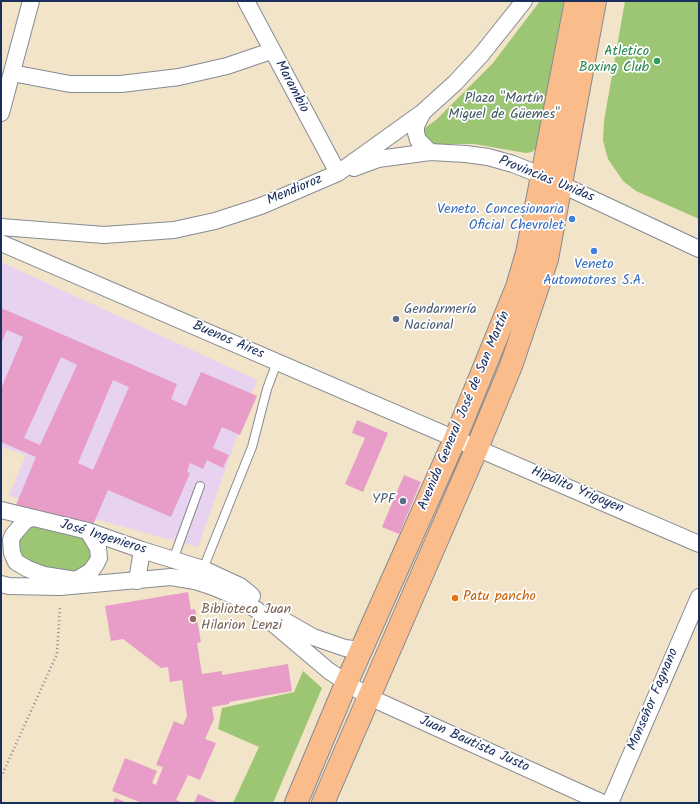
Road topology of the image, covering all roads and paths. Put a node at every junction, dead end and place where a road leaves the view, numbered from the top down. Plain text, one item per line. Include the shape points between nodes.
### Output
1 (31, 1) edge
2 (246, 1) edge
3 (524, 1) edge
4 (576, 1) edge
5 (595, 1) edge
6 (271, 50) junction
7 (12, 73) junction
8 (423, 112) junction
9 (1, 113) edge
10 (430, 152) junction
11 (338, 173) junction
12 (551, 180) junction
13 (1, 227) edge
14 (1, 243) edge
15 (699, 249) edge
16 (277, 362) junction
17 (455, 439) junction
18 (477, 448) junction
19 (200, 486) dead end
20 (1, 510) edge
21 (32, 518) junction
22 (88, 531) junction
23 (699, 544) edge
24 (142, 550) junction
25 (8, 560) edge
26 (173, 560) junction
27 (199, 575) junction
28 (171, 577) junction
29 (137, 580) junction
30 (78, 583) junction
31 (1, 584) edge
32 (699, 597) edge
33 (60, 607) dead end
34 (361, 650) junction
35 (346, 684) junction
36 (369, 697) junction
37 (1, 777) edge
38 (296, 803) edge
39 (323, 803) edge
40 (603, 803) edge
41 (610, 803) edge

1 - 7 street
2 - 6 street, Marambio
3 - 8 street, Mendioroz via 481,55
4 - 12 main road, Avenida General José de San Martín
5 - 12 main road, Avenida General José de San Martín via 584,69
6 - 7 street via 227,66 179,78 121,84 70,84
6 - 11 street, Marambio
7 - 9 street
8 - 10 street via 416,126 416,133 418,140
8 - 11 street, Mendioroz
10 - 11 street, Provincias Unidas via 378,159
10 - 12 street, Provincias Unidas via 488,157
11 - 13 street, Mendioroz via 261,206 215,221 174,230 104,235
12 - 15 street, Provincias Unidas
12 - 17 main road, Avenida General José de San Martín via 517,287
12 - 18 main road, Avenida General José de San Martín via 547,259 511,366
14 - 16 street, Buenos Aires
16 - 17 street, Buenos Aires
16 - 27 lane via 267,388 252,447
17 - 18 street, Hipólito Yrigoyen
17 - 34 main road, Avenida General José de San Martín
18 - 23 street, Hipólito Yrigoyen
18 - 36 main road, Avenida General José de San Martín
19 - 26 lane
20 - 21 street, José Ingenieros
21 - 22 street, José Ingenieros
21 - 25 street via 25,521 13,535
22 - 24 street, José Ingenieros
22 - 30 street via 98,548 98,558 91,571
24 - 26 street, José Ingenieros
24 - 29 street
25 - 30 street via 44,575
26 - 27 street, José Ingenieros
26 - 28 street
27 - 28 street
27 - 34 street via 240,586 278,617 313,637 345,648
27 - 35 street, José Ingenieros via 257,610
28 - 29 street
29 - 30 street
30 - 31 street via 37,587
32 - 41 street, Monseñor Fagnano
33 - 37 path via 56,654
34 - 35 main road, Avenida General José de San Martín
35 - 36 street, Juan Bautista Justo
35 - 38 main road, Avenida General José de San Martín
36 - 39 main road, Avenida General José de San Martín
36 - 40 street, Juan Bautista Justo

